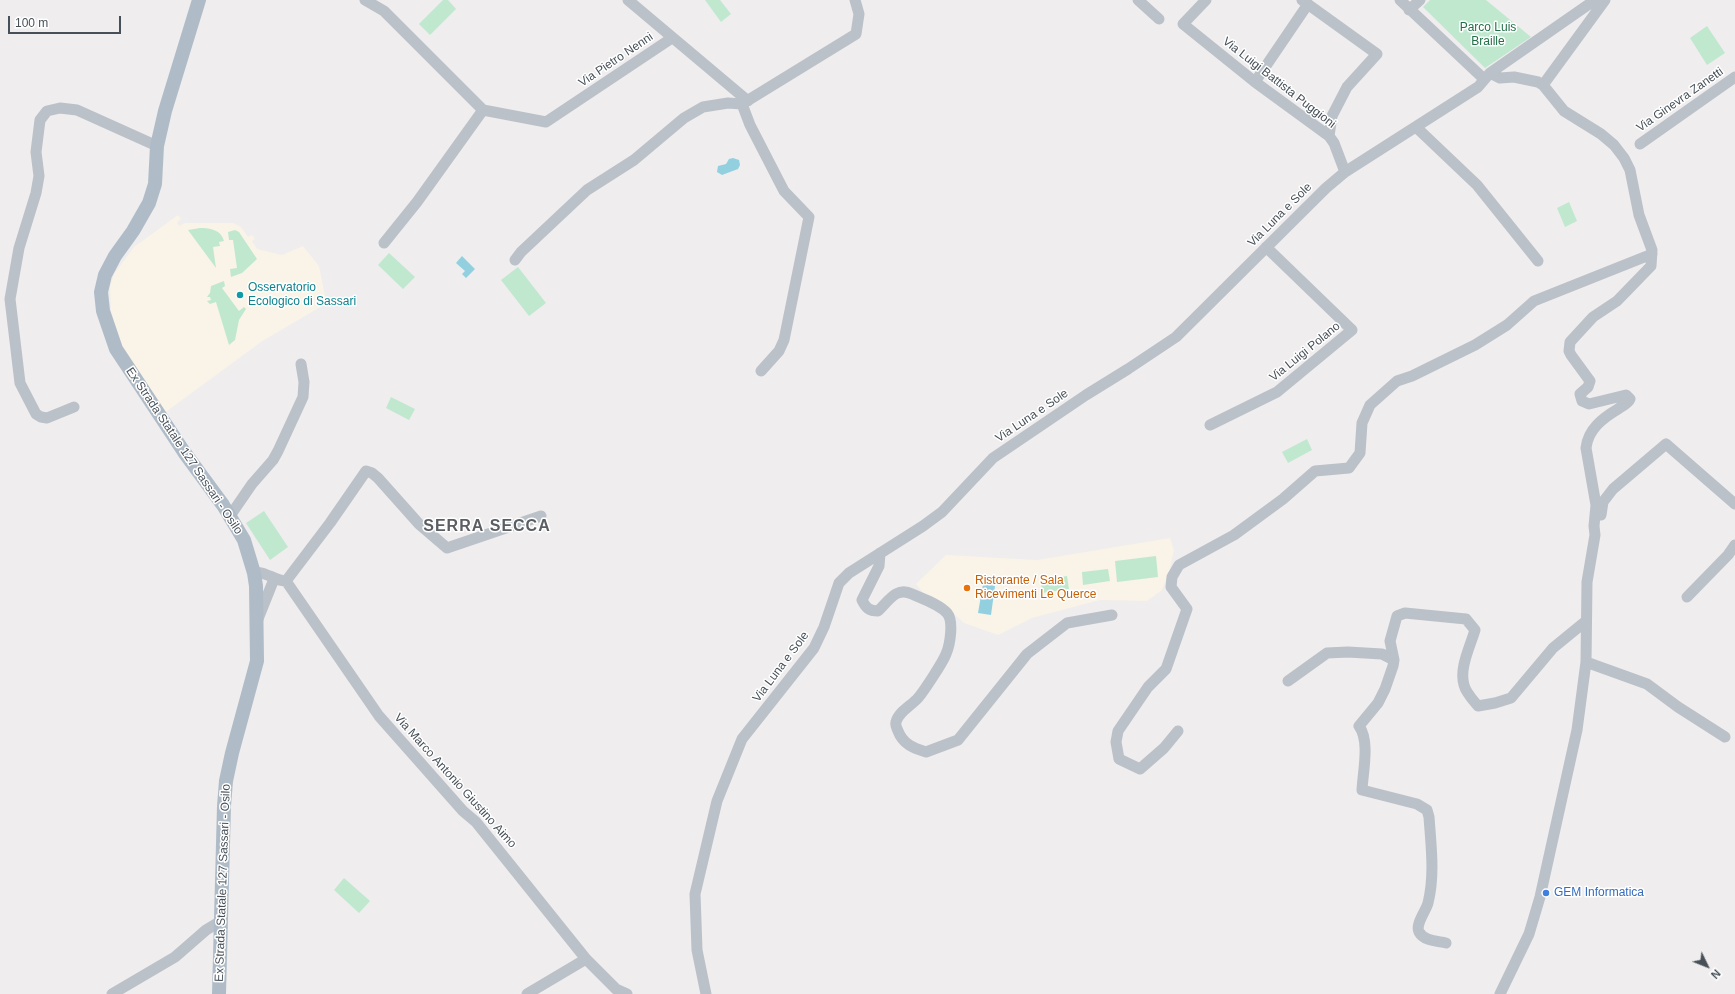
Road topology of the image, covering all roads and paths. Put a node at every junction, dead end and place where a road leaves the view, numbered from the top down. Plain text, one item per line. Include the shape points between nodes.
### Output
1 (199, 0) edge
2 (366, 0) edge
3 (628, 0) edge
4 (855, 0) edge
5 (1138, 0) edge
6 (1206, 0) edge
7 (1400, 0) edge
8 (1420, 0) edge
9 (1595, 0) edge
10 (1605, 0) edge
11 (1305, 2) edge
12 (1409, 10) junction
13 (1159, 20) dead end
14 (672, 38) junction
15 (1487, 76) junction
16 (1735, 77) edge
17 (1255, 82) junction
18 (1543, 85) junction
19 (745, 102) junction
20 (483, 110) junction
21 (1416, 128) junction
22 (1329, 136) junction
23 (1640, 144) dead end
24 (157, 146) junction
25 (1345, 172) junction
26 (384, 243) dead end
27 (1266, 247) junction
28 (1652, 254) junction
29 (515, 260) dead end
30 (1538, 261) dead end
31 (301, 364) dead end
32 (761, 371) dead end
33 (74, 407) dead end
34 (1210, 425) dead end
35 (1735, 504) edge
36 (230, 516) junction
37 (541, 516) dead end
38 (1596, 535) junction
39 (1735, 545) edge
40 (880, 553) junction
41 (255, 579) junction
42 (274, 579) junction
43 (286, 581) junction
44 (1687, 597) dead end
45 (1112, 616) dead end
46 (257, 621) junction
47 (1586, 621) junction
48 (1394, 660) junction
49 (1586, 662) junction
50 (1288, 681) dead end
51 (1178, 731) dead end
52 (1725, 737) dead end
53 (221, 922) junction
54 (1446, 943) dead end
55 (586, 959) junction
56 (112, 994) edge
57 (219, 994) edge
58 (527, 994) edge
59 (627, 994) edge
60 (706, 994) edge
61 (1500, 994) edge

1 - 24 main road, Ex Strada Statale 127 Sassari - Osilo
2 - 20 street via 384,10
3 - 14 street
4 - 19 street via 859,14 856,34
5 - 13 street
6 - 17 street, Via Luigi Battista Puggioni via 1183,24
7 - 12 street
8 - 12 street
9 - 15 street, Via Luna e Sole
10 - 18 street
11 - 17 street
11 - 22 street via 1377,54 1347,87 1332,116
12 - 15 street
14 - 19 street, Via Pietro Nenni
14 - 20 street, Via Pietro Nenni via 546,122
15 - 18 street via 1514,77
15 - 21 street, Via Luna e Sole via 1478,87
16 - 23 street, Via Ginevra Zanetti
17 - 22 street, Via Luigi Battista Puggioni
18 - 28 street via 1564,111 1601,134 1624,158 1630,170 1639,215
19 - 29 street via 703,107 684,118 634,160 587,190 520,252
19 - 32 street via 750,125 784,190 809,217 784,340 779,351
20 - 26 street
21 - 25 street, Via Luna e Sole
21 - 30 street via 1476,185
22 - 25 street, Via Luigi Battista Puggioni
24 - 33 street via 77,110 60,108 47,111 40,120 36,152 39,176 19,248 10,299 20,383 36,414 47,418
24 - 36 main road, Ex Strada Statale 127 Sassari - Osilo via 155,184 149,203 105,275 101,292 103,311 116,349 128,370
25 - 27 street, Via Luna e Sole
27 - 34 street, Via Luigi Polano via 1352,330 1277,392
27 - 40 street, Via Luna e Sole via 1176,337 993,458 942,512
28 - 38 street via 1652,266 1617,301 1593,317 1573,338 1569,346 1571,355 1590,381 1588,387 1580,394 1582,401 1589,404 1626,395 1630,399 1628,403 1604,417 1587,441 1596,505
28 - 51 street via 1534,301 1507,325 1474,345 1397,381 1370,405 1362,423 1360,454 1349,468 1315,471 1283,499 1234,535 1179,565 1172,577 1171,587 1187,609 1166,669 1148,687 1118,731 1116,742 1119,759 1140,769 1164,748
31 - 36 street via 303,397 278,451
35 - 38 street via 1666,444 1613,489 1603,502
36 - 41 main road, Ex Strada Statale 127 Sassari - Osilo via 244,540
37 - 43 street via 447,548 419,524 378,478 366,471
38 - 47 street via 1587,582
39 - 44 street
40 - 45 street via 879,566 862,600 866,607 871,611 878,611 899,592 908,592 940,607 948,614 952,626 946,654 918,698 896,721 901,738 910,747 926,752 958,740 1027,654 1067,623
40 - 60 street, Via Luna e Sole via 849,573 839,583 814,648 742,739 717,801 695,894 697,950
41 - 42 street via 259,572
41 - 46 main road, Ex Strada Statale 127 Sassari - Osilo
42 - 43 street
42 - 46 street
43 - 55 street, Via Marco Antonio Giustino Aimo via 379,716 463,811 476,822
46 - 53 main road, Ex Strada Statale 127 Sassari - Osilo via 257,661 226,781
47 - 48 street via 1553,648 1511,698 1495,703 1478,706 1464,685 1463,670 1475,630 1466,619 1405,613 1397,616 1390,641
47 - 49 street
48 - 50 street via 1382,654 1327,653
48 - 54 street via 1378,703 1360,726 1365,742 1362,790 1417,804 1427,810 1433,868 1428,904 1418,927 1425,938
49 - 52 street via 1647,684
49 - 61 street via 1571,762 1540,897 1529,934
53 - 56 street via 206,930 175,957
53 - 57 main road, Ex Strada Statale 127 Sassari - Osilo
55 - 58 street
55 - 59 street, Via Marco Antonio Giustino Aimo via 616,989

